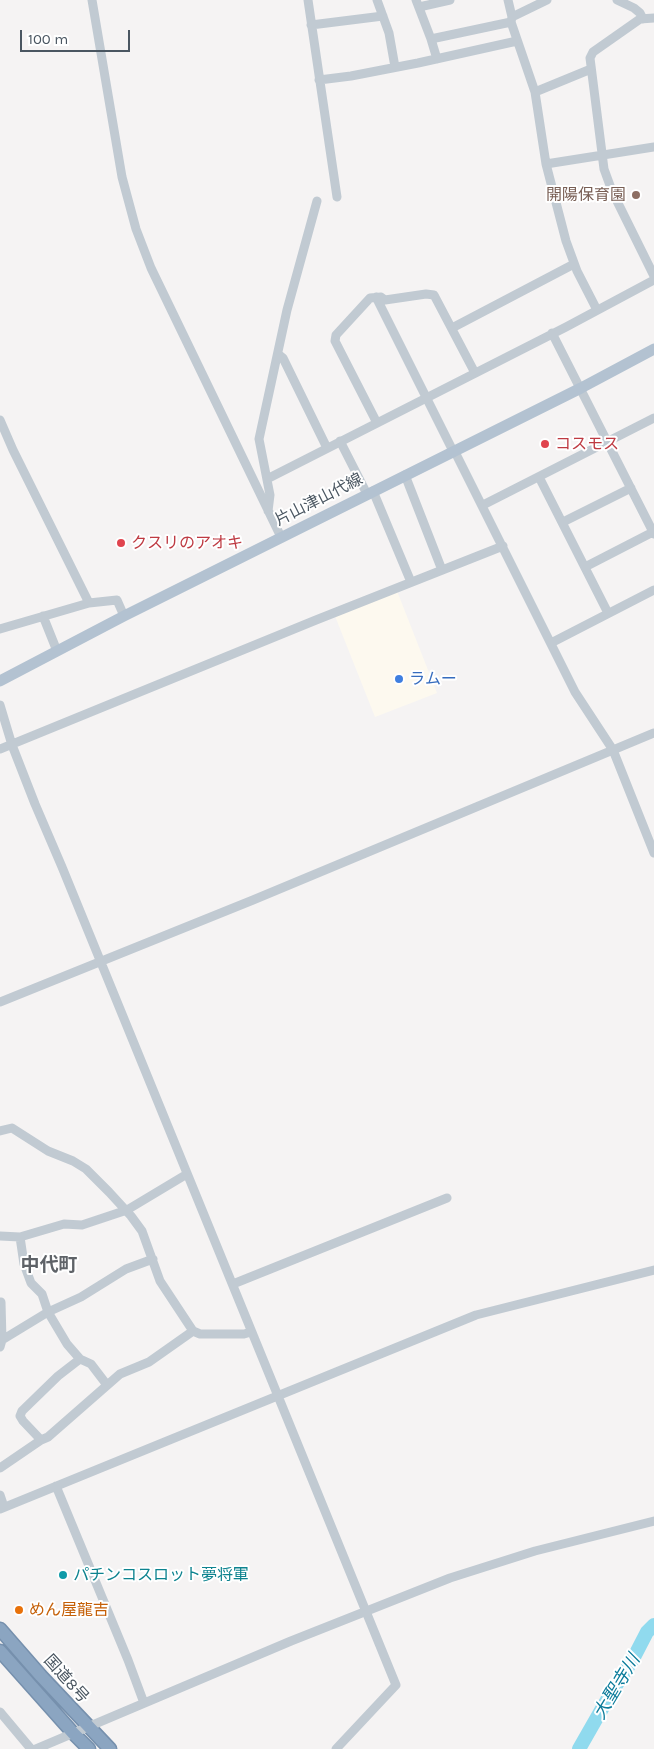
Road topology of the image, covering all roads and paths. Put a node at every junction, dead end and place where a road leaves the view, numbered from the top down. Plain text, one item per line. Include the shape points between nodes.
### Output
1 (92, 0) edge
2 (308, 0) edge
3 (378, 0) edge
4 (450, 0) edge
5 (508, 0) edge
6 (547, 0) edge
7 (617, 0) edge
8 (418, 3) edge
9 (383, 16) junction
10 (654, 18) edge
11 (511, 19) junction
12 (643, 19) junction
13 (311, 25) junction
14 (431, 39) junction
15 (518, 41) junction
16 (437, 59) junction
17 (395, 68) junction
18 (592, 69) junction
19 (319, 80) junction
20 (535, 92) junction
21 (654, 147) edge
22 (601, 156) junction
23 (546, 164) junction
24 (338, 197) dead end
25 (317, 201) dead end
26 (574, 264) junction
27 (654, 278) edge
28 (376, 297) junction
29 (597, 310) junction
30 (452, 328) junction
31 (552, 333) junction
32 (654, 349) edge
33 (278, 354) junction
34 (475, 372) junction
35 (581, 388) junction
36 (426, 398) junction
37 (654, 418) edge
38 (0, 420) edge
39 (377, 423) junction
40 (340, 441) junction
41 (607, 442) junction
42 (327, 448) junction
43 (454, 451) junction
44 (262, 458) junction
45 (244, 464) junction
46 (405, 475) junction
47 (539, 477) junction
48 (267, 479) junction
49 (631, 488) junction
50 (370, 492) junction
51 (483, 506) junction
52 (268, 511) junction
53 (563, 522) junction
54 (654, 533) edge
55 (281, 537) junction
56 (503, 546) junction
57 (585, 567) junction
58 (442, 570) junction
59 (411, 582) junction
60 (654, 590) edge
61 (89, 604) junction
62 (608, 613) junction
63 (43, 616) junction
64 (124, 616) junction
65 (0, 629) edge
66 (551, 643) junction
67 (57, 651) junction
68 (0, 681) edge
69 (0, 704) edge
70 (654, 733) edge
71 (12, 744) junction
72 (0, 750) edge
73 (613, 750) junction
74 (654, 853) edge
75 (100, 961) junction
76 (0, 1002) edge
77 (0, 1131) edge
78 (187, 1174) junction
79 (447, 1198) dead end
80 (127, 1210) junction
81 (0, 1236) edge
82 (20, 1236) junction
83 (153, 1259) junction
84 (654, 1270) edge
85 (233, 1284) junction
86 (1, 1302) edge
87 (48, 1312) junction
88 (193, 1331) junction
89 (251, 1332) junction
90 (1, 1343) edge
91 (80, 1359) junction
92 (107, 1386) junction
93 (277, 1395) junction
94 (41, 1440) junction
95 (0, 1468) edge
96 (56, 1486) junction
97 (0, 1495) edge
98 (2, 1508) edge
99 (654, 1521) edge
100 (365, 1611) junction
101 (0, 1629) edge
102 (0, 1651) edge
103 (144, 1703) junction
104 (0, 1712) edge
105 (88, 1726) junction
106 (72, 1733) junction
107 (31, 1749) edge
108 (36, 1749) edge
109 (89, 1749) edge
110 (110, 1749) edge
111 (336, 1749) edge

1 - 45 street via 122,177 136,229 151,268
2 - 13 street
3 - 9 street
4 - 8 street
5 - 11 street
6 - 11 street
7 - 12 street via 634,8
8 - 14 street
9 - 13 street
9 - 17 street
10 - 12 street
11 - 14 street
11 - 15 street
12 - 18 street via 592,52
13 - 19 street
14 - 16 street
15 - 16 street
15 - 20 street
16 - 17 street
17 - 19 street
18 - 20 street
18 - 22 street
19 - 24 street
20 - 23 street
21 - 22 street
22 - 23 street
22 - 27 street via 612,191
23 - 26 street
25 - 33 street
26 - 29 street
26 - 30 street
27 - 29 street
28 - 30 street via 385,300 434,295
28 - 36 street
28 - 39 street via 370,298 336,335 335,341
29 - 31 street
30 - 34 street
31 - 34 street
31 - 35 street
32 - 35 main road, 片山津山代線
33 - 42 street via 283,358
33 - 44 street via 259,439
34 - 36 street
35 - 41 street
35 - 43 main road, 片山津山代線
36 - 39 street
36 - 43 street
37 - 41 street
38 - 61 street
39 - 40 street
40 - 42 street
40 - 50 street
41 - 47 street
41 - 49 street
42 - 48 street
43 - 46 main road, 片山津山代線
43 - 51 street
44 - 45 street
44 - 48 street
45 - 52 street
46 - 50 main road, 片山津山代線
46 - 58 street
47 - 51 street
47 - 53 street
48 - 52 street
49 - 53 street
49 - 54 street
50 - 55 main road, 片山津山代線
50 - 59 street
51 - 56 street
52 - 55 street
53 - 57 street
54 - 57 street
55 - 64 main road, 片山津山代線
56 - 58 street
56 - 66 street
57 - 62 street
58 - 59 street
59 - 71 street
60 - 62 street
61 - 63 street
61 - 64 street via 117,600
62 - 66 street
63 - 65 street
63 - 67 street
64 - 67 main road, 片山津山代線
66 - 73 street via 575,692
67 - 68 main road, 片山津山代線
69 - 71 street
70 - 73 street
71 - 72 street
71 - 75 street
73 - 74 street
73 - 75 street
75 - 76 street
75 - 78 street
77 - 80 street via 12,1128 48,1151 86,1169
78 - 80 street
78 - 85 street
79 - 85 street
80 - 82 street via 82,1225 64,1224
80 - 83 street via 142,1231
81 - 82 street
82 - 87 street via 24,1264 31,1282 42,1294
83 - 87 street via 126,1269 81,1297
83 - 88 street via 160,1281
84 - 93 street via 476,1315
85 - 89 street
86 - 90 street
87 - 90 street
87 - 91 street
88 - 89 street via 200,1334
88 - 92 street via 149,1362 120,1374
89 - 93 street
91 - 92 street via 91,1364
91 - 94 street via 22,1411 23,1421
92 - 94 street
93 - 96 street
93 - 100 street
94 - 95 street
96 - 98 street
96 - 103 street
97 - 98 street
99 - 100 street via 498,1561
100 - 103 street
100 - 111 street via 396,1685
101 - 105 highway, 国道8号
102 - 106 highway, 国道8号
103 - 105 street
104 - 107 street
105 - 106 street
105 - 110 highway, 国道8号
106 - 108 street
106 - 109 highway, 国道8号

